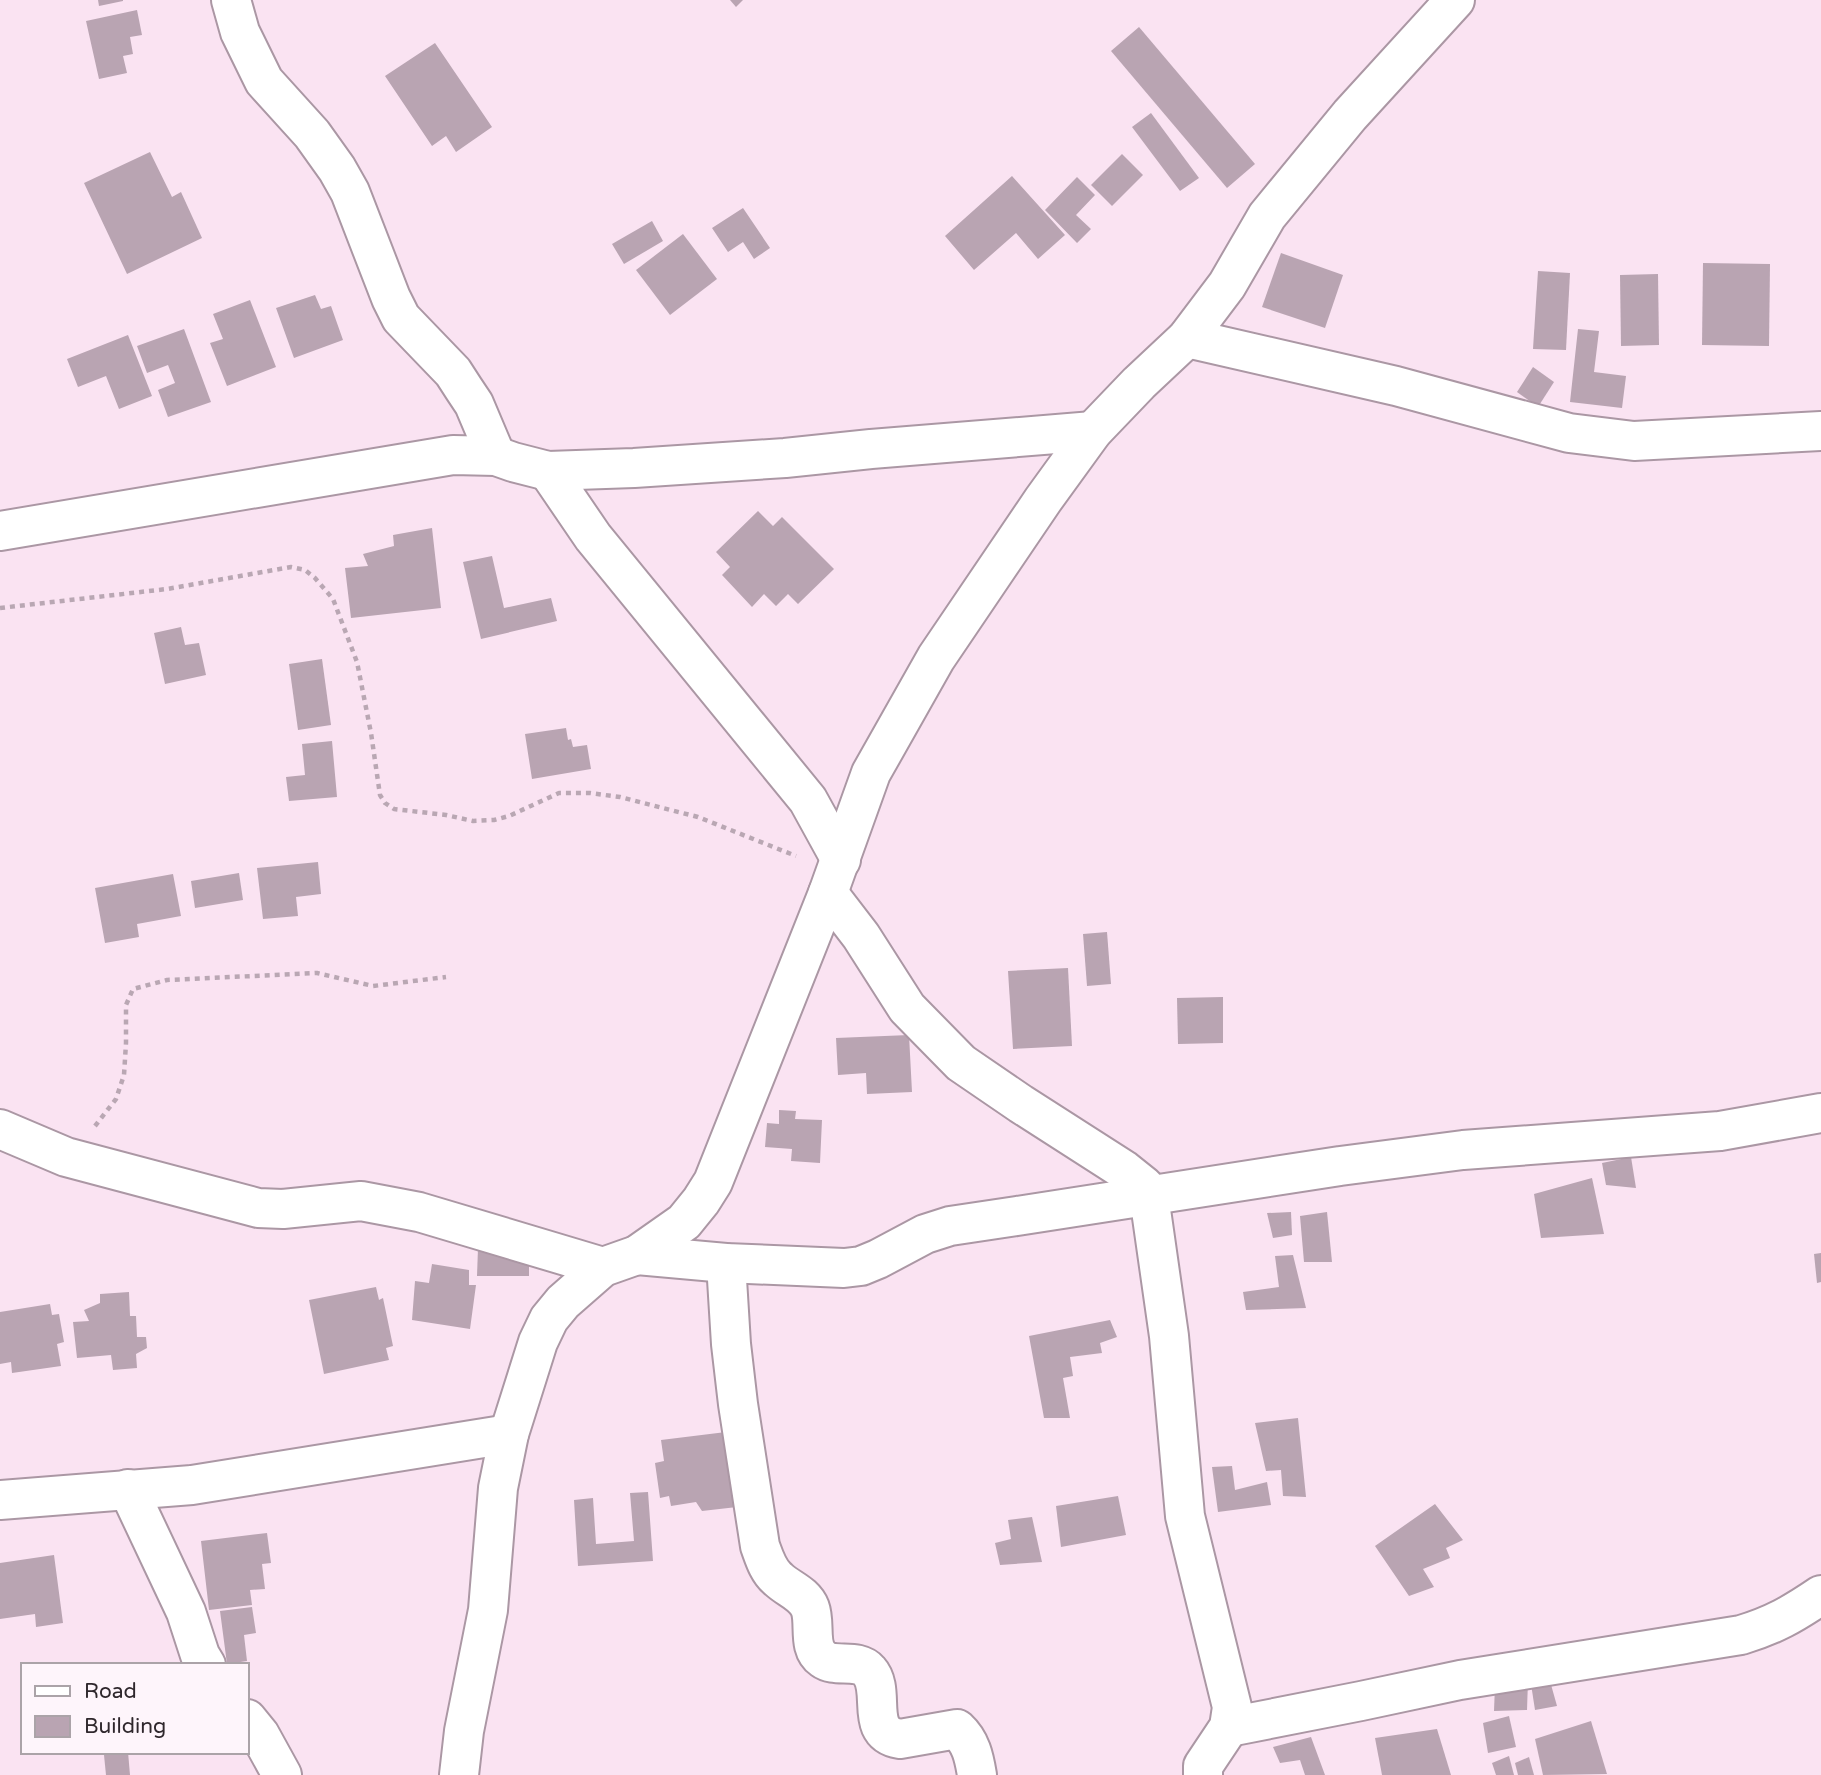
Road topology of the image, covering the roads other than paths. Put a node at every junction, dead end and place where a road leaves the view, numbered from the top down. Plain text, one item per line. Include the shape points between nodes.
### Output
1 (231, 0) edge
2 (1455, 0) edge
3 (1186, 338) junction
4 (1821, 430) edge
5 (1093, 431) junction
6 (496, 456) junction
7 (548, 471) junction
8 (0, 531) edge
9 (835, 876) junction
10 (1821, 1113) edge
11 (0, 1129) edge
12 (1149, 1196) junction
13 (620, 1261) junction
14 (726, 1263) junction
15 (509, 1434) junction
16 (128, 1489) junction
17 (0, 1500) edge
18 (1821, 1595) edge
19 (205, 1663) edge
20 (248, 1720) edge
21 (1229, 1727) junction
22 (282, 1775) edge
23 (459, 1775) edge
24 (977, 1775) edge
25 (1203, 1775) edge

1 - 6 street via 240,32 264,81 312,134 350,192 401,318 453,372 474,404
2 - 3 street via 1266,216 1227,285
3 - 4 street via 1396,386 1569,433 1634,441
3 - 5 street
5 - 7 street via 771,459
5 - 9 street via 936,658 871,773
6 - 7 street
6 - 8 street via 453,455
7 - 9 street via 593,537 808,800
9 - 12 street via 861,936 907,1008 961,1063 1124,1170
9 - 13 street via 713,1182 684,1222
10 - 12 street via 1720,1131 1463,1150
11 - 13 street via 66,1157 258,1208 361,1201
12 - 14 street via 950,1226 861,1266
12 - 21 street via 1169,1336 1185,1516 1231,1699
13 - 14 street
13 - 15 street via 563,1302 549,1320
14 - 24 street via 738,1404 766,1561 777,1579 808,1604 814,1648 820,1657 861,1665 869,1671 875,1682 882,1731 900,1739 959,1730 974,1752
15 - 16 street via 192,1485
15 - 23 street via 498,1488 488,1610
16 - 17 street
16 - 19 street
18 - 21 street via 1788,1617 1741,1635 1460,1679
20 - 22 street
21 - 25 street via 1203,1766

